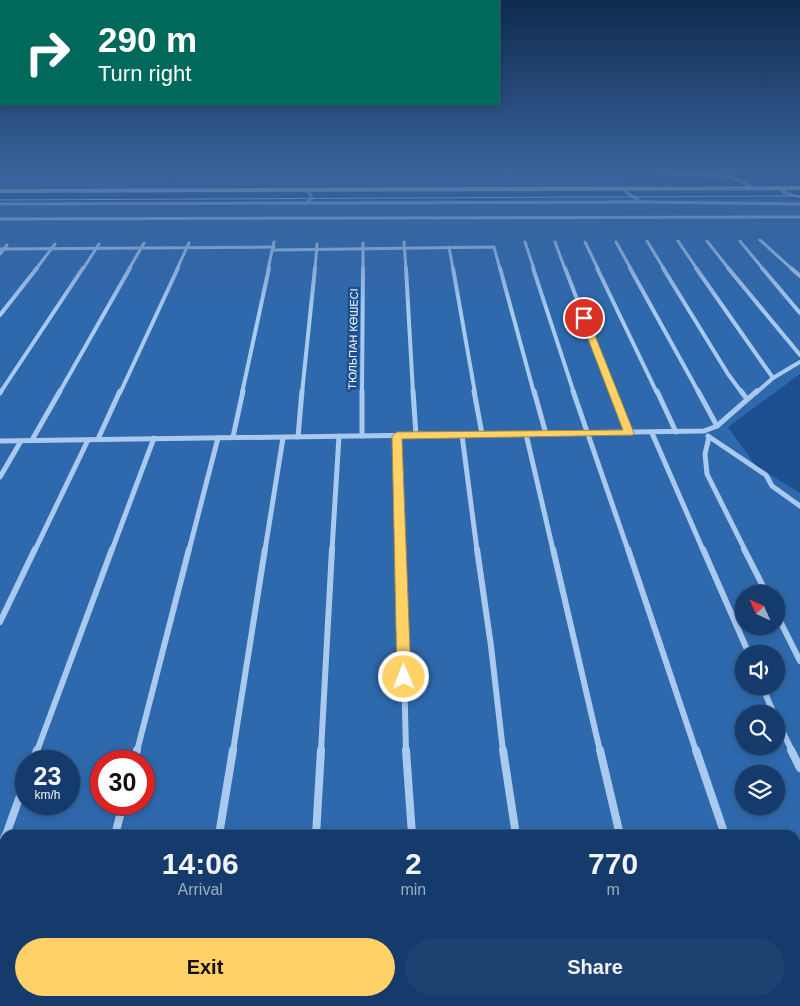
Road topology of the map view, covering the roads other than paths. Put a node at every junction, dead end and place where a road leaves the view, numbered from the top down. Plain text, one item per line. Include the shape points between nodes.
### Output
1 (421, 218) edge
2 (0, 219) edge
3 (760, 240) dead end
4 (646, 241) dead end
5 (678, 241) dead end
6 (706, 241) dead end
7 (740, 241) dead end
8 (524, 242) dead end
9 (555, 242) dead end
10 (585, 242) dead end
11 (616, 242) dead end
12 (55, 244) dead end
13 (99, 244) dead end
14 (317, 244) dead end
15 (7, 245) dead end
16 (404, 245) junction
17 (143, 246) junction
18 (188, 246) junction
19 (274, 246) junction
20 (363, 246) junction
21 (449, 247) junction
22 (2, 249) edge
23 (51, 249) junction
24 (96, 249) junction
25 (317, 249) junction
26 (0, 254) edge
27 (800, 276) edge
28 (800, 314) edge
29 (0, 315) edge
30 (800, 355) edge
31 (800, 362) edge
32 (773, 378) junction
33 (0, 393) edge
34 (747, 399) junction
35 (717, 426) junction
36 (704, 431) junction
37 (676, 432) junction
38 (629, 433) junction
39 (652, 433) junction
40 (482, 434) junction
41 (526, 434) junction
42 (546, 434) junction
43 (588, 434) junction
44 (416, 435) junction
45 (462, 435) junction
46 (339, 436) junction
47 (362, 436) junction
48 (397, 436) junction
49 (234, 437) junction
50 (298, 437) junction
51 (154, 438) junction
52 (218, 438) junction
53 (283, 438) junction
54 (709, 438) junction
55 (98, 439) junction
56 (32, 440) junction
57 (88, 440) junction
58 (0, 441) edge
59 (21, 441) junction
60 (0, 477) edge
61 (800, 506) edge
62 (762, 585) edge
63 (0, 622) edge
64 (785, 631) edge
65 (745, 645) edge
66 (800, 661) edge
67 (785, 737) edge
68 (37, 750) edge
69 (137, 750) edge
70 (800, 768) edge
71 (15, 809) edge
72 (120, 815) edge
73 (7, 830) edge
74 (115, 830) edge
75 (220, 830) edge
76 (316, 830) edge
77 (412, 830) edge
78 (515, 830) edge
79 (619, 830) edge
80 (722, 830) edge

1 - 2 street
3 - 27 street
4 - 34 street via 728,374
5 - 32 street
6 - 30 street
7 - 28 street
8 - 43 street
9 - 38 street
10 - 37 street
11 - 35 street
12 - 23 street
13 - 24 street
14 - 25 street
15 - 22 street
16 - 20 street
16 - 21 street
16 - 44 street
17 - 18 street
17 - 24 street
17 - 56 street
18 - 19 street
18 - 55 street
19 - 25 street
19 - 49 street
20 - 25 street
20 - 47 street, ТЮЛЬПАН КӨШЕСІ
21 - 40 street
21 - 42 street via 494,247
22 - 23 street
22 - 26 street
23 - 24 street
23 - 29 street
24 - 33 street
25 - 50 street
31 - 32 street
32 - 34 street
34 - 35 street
35 - 36 street
36 - 37 street
36 - 54 street
37 - 39 street
38 - 39 street
38 - 43 street
39 - 65 street
40 - 41 street
40 - 45 street
41 - 42 street
41 - 79 street
42 - 43 street
43 - 80 street
44 - 45 street
44 - 48 street
45 - 78 street
46 - 47 street
46 - 50 street
46 - 76 street
47 - 48 street
48 - 77 street via 404,717
49 - 52 street
49 - 53 street
50 - 53 street
51 - 52 street
51 - 55 street
51 - 68 street
52 - 69 street
53 - 75 street
54 - 61 street via 766,475 772,486
54 - 62 street via 705,454 707,474
55 - 57 street
56 - 57 street
56 - 59 street
57 - 63 street
58 - 59 street
59 - 60 street
64 - 66 street
67 - 70 street
71 - 73 street
72 - 74 street

